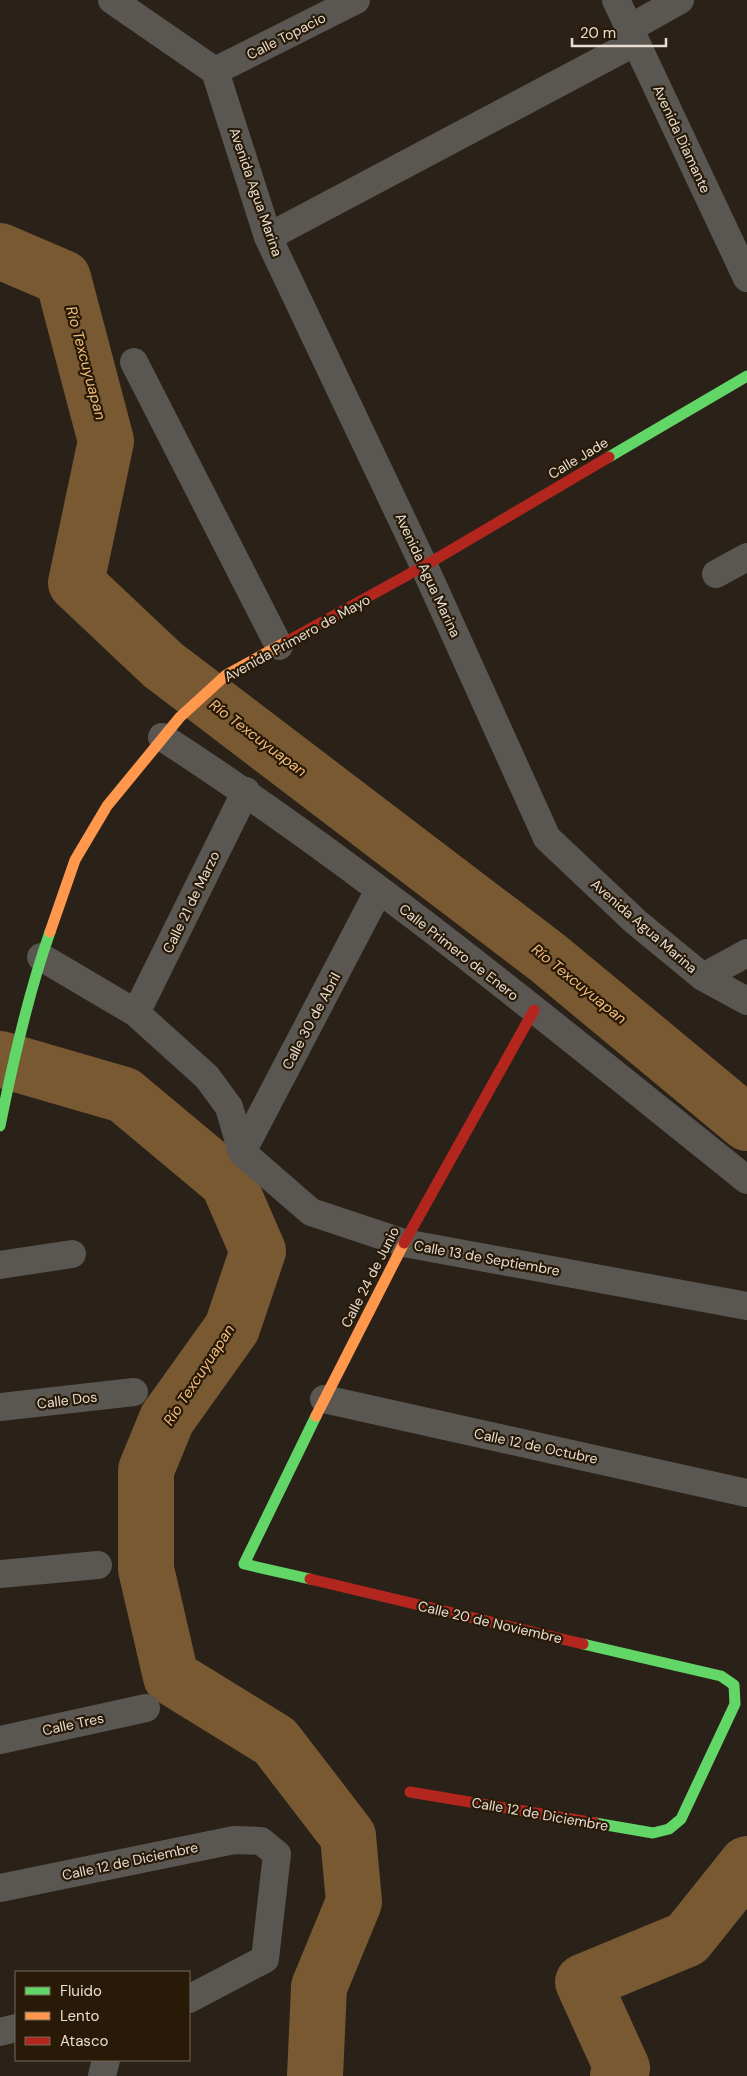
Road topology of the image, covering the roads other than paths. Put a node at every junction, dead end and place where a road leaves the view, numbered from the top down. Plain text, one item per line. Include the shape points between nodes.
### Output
1 (112, 0) edge
2 (356, 0) edge
3 (616, 0) edge
4 (680, 0) edge
5 (633, 36) junction
6 (215, 71) junction
7 (268, 237) junction
8 (747, 278) edge
9 (134, 362) dead end
10 (747, 376) edge
11 (747, 557) edge
12 (424, 566) junction
13 (716, 574) dead end
14 (279, 646) junction
15 (162, 737) junction
16 (246, 791) junction
17 (379, 890) junction
18 (747, 953) edge
19 (41, 957) junction
20 (703, 977) junction
21 (747, 1001) edge
22 (534, 1010) junction
23 (136, 1013) junction
24 (7, 1080) edge
25 (0, 1126) edge
26 (242, 1152) junction
27 (747, 1180) edge
28 (404, 1243) junction
29 (72, 1254) dead end
30 (0, 1265) edge
31 (747, 1306) edge
32 (134, 1392) dead end
33 (324, 1400) junction
34 (0, 1407) edge
35 (747, 1493) edge
36 (244, 1564) joint
37 (98, 1565) dead end
38 (0, 1574) edge
39 (146, 1708) dead end
40 (0, 1740) edge
41 (410, 1792) dead end
42 (669, 1829) joint
43 (0, 1888) edge
44 (190, 1998) edge
45 (15, 2028) edge
46 (0, 2032) edge
47 (106, 2061) edge
48 (102, 2076) edge

1 - 6 street
2 - 6 street, Calle Topacio
3 - 5 street, Avenida Diamante
4 - 5 street
5 - 7 street
5 - 8 street, Avenida Diamante
6 - 7 street, Avenida Agua Marina
7 - 12 street, Avenida Agua Marina
9 - 14 street
10 - 12 street, Calle Jade
11 - 13 street
12 - 14 street, Avenida Primero de Mayo
12 - 20 street, Avenida Agua Marina via 547,838 636,922
14 - 15 street, Avenida Primero de Mayo via 226,675
15 - 16 street, Calle Primero de Enero
15 - 19 street, Avenida Primero de Mayo via 107,806 75,860
16 - 17 street, Calle Primero de Enero
16 - 23 street, Calle 21 de Marzo
17 - 22 street, Calle Primero de Enero
17 - 26 street, Calle 30 de Abril
18 - 20 street
19 - 23 street
19 - 24 street, Avenida Primero de Mayo
20 - 21 street, Avenida Agua Marina
22 - 27 street, Calle Primero de Enero
22 - 28 street, Calle 24 de Junio
23 - 26 street via 207,1077 229,1107
24 - 25 street, Avenida Primero de Mayo
26 - 28 street, Calle 13 de Septiembre via 311,1212
28 - 31 street, Calle 13 de Septiembre
28 - 33 street, Calle 24 de Junio
29 - 30 street
32 - 34 street, Calle Dos
33 - 35 street, Calle 12 de Octubre
33 - 36 street, Calle 24 de Junio
36 - 42 street, Calle 20 de Noviembre via 721,1676 734,1685 734,1704 680,1819
37 - 38 street
39 - 40 street, Calle Tres
41 - 42 street, Calle 12 de Diciembre via 653,1833
43 - 44 street, Calle 12 de Diciembre via 234,1840 261,1841 277,1854 265,1959
45 - 46 street
47 - 48 street

